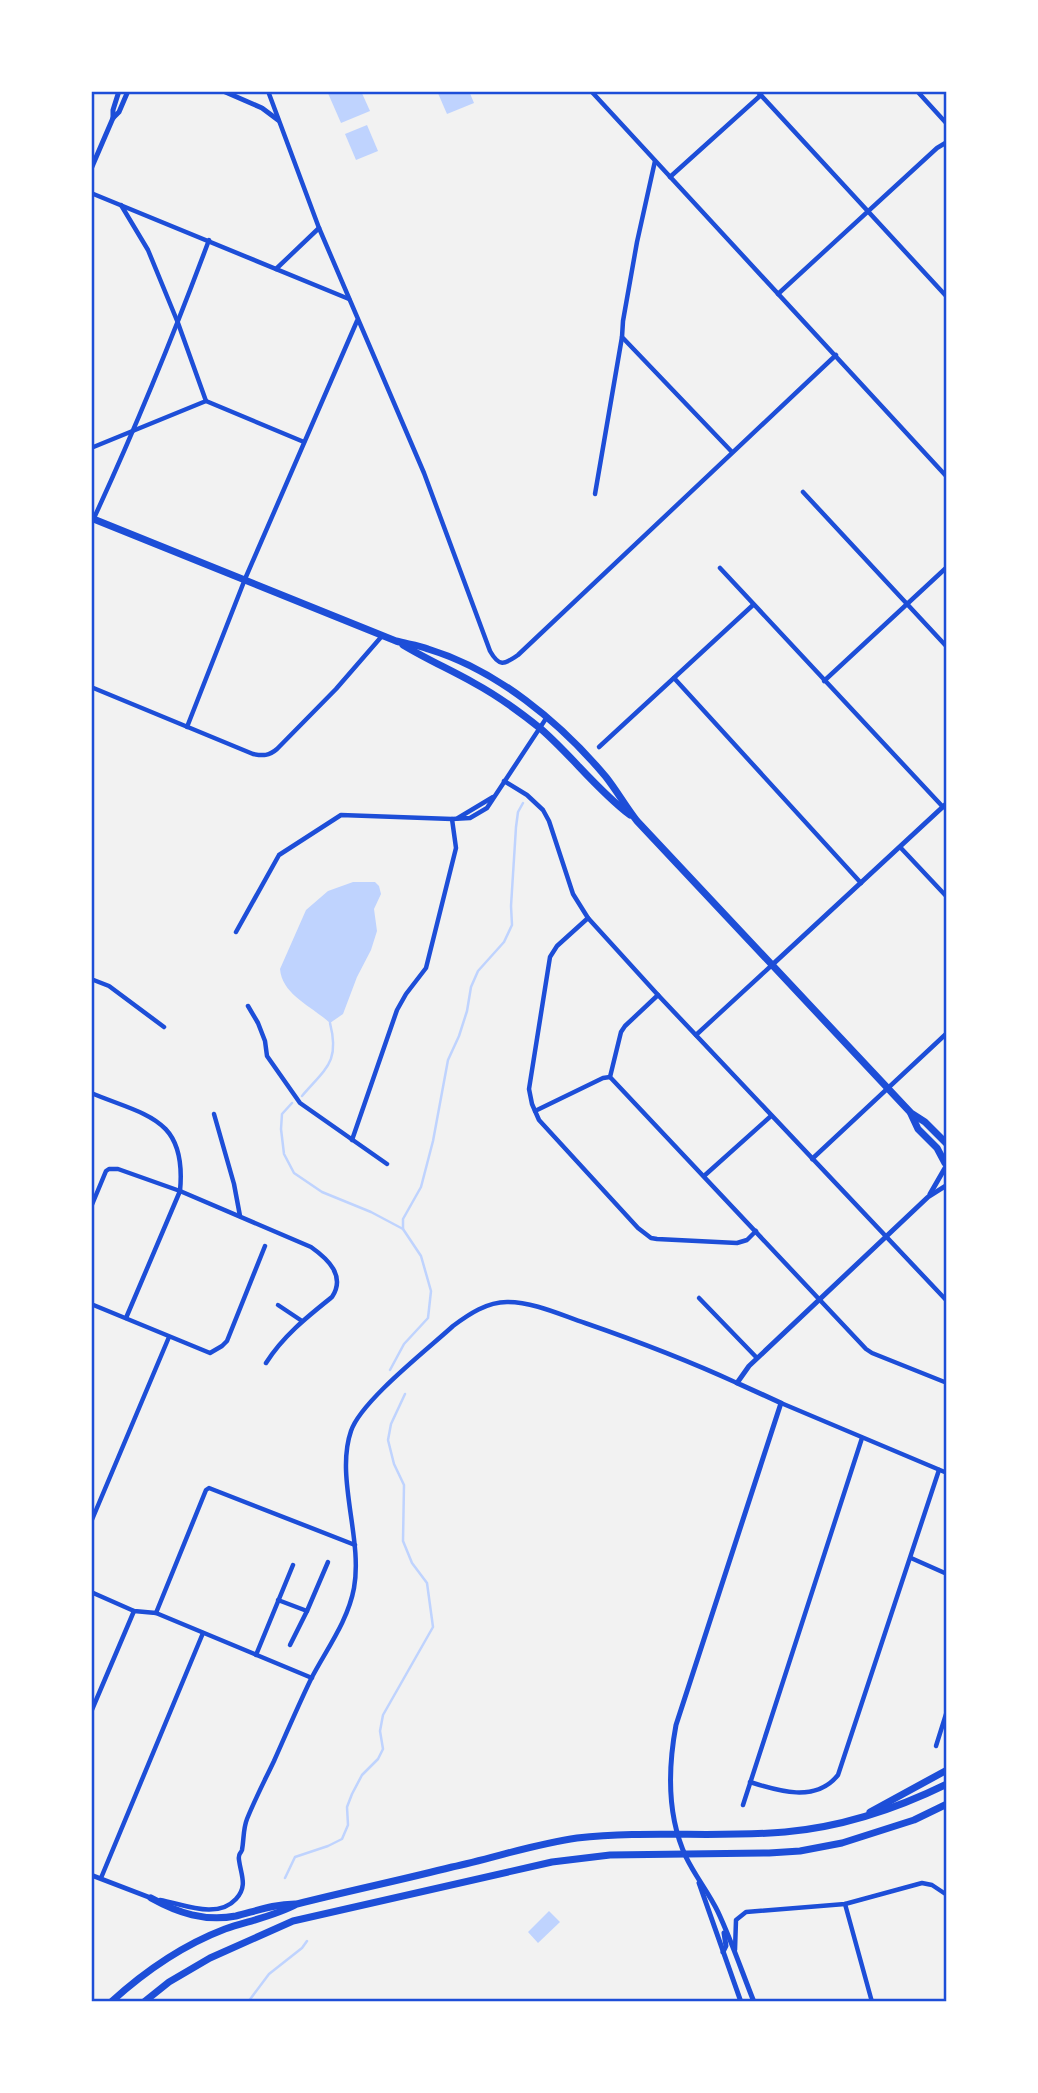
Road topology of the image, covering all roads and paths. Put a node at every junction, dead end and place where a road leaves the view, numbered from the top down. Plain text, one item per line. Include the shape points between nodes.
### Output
1 (120, 91) edge
2 (128, 91) edge
3 (223, 91) edge
4 (242, 91) edge
5 (268, 91) edge
6 (591, 91) edge
7 (917, 91) edge
8 (759, 93) edge
9 (113, 118) junction
10 (278, 120) junction
11 (947, 124) edge
12 (947, 142) edge
13 (655, 160) junction
14 (91, 169) edge
15 (670, 177) junction
16 (91, 193) edge
17 (121, 205) junction
18 (867, 211) junction
19 (320, 228) junction
20 (209, 240) junction
21 (276, 269) junction
22 (778, 293) junction
23 (947, 297) edge
24 (349, 299) junction
25 (358, 320) junction
26 (178, 323) junction
27 (622, 337) junction
28 (836, 355) junction
29 (205, 401) junction
30 (135, 429) junction
31 (304, 442) junction
32 (91, 448) edge
33 (732, 452) junction
34 (947, 477) edge
35 (803, 492) dead end
36 (595, 494) dead end
37 (92, 519) edge
38 (947, 567) edge
39 (720, 568) dead end
40 (245, 579) junction
41 (753, 605) junction
42 (907, 605) junction
43 (383, 636) junction
44 (397, 641) junction
45 (947, 646) edge
46 (674, 678) junction
47 (824, 681) junction
48 (91, 687) edge
49 (547, 717) junction
50 (187, 727) junction
51 (539, 728) junction
52 (599, 747) dead end
53 (504, 781) junction
54 (945, 805) edge
55 (454, 819) junction
56 (638, 821) junction
57 (900, 847) junction
58 (861, 883) junction
59 (947, 897) edge
60 (588, 918) junction
61 (236, 932) dead end
62 (772, 965) junction
63 (91, 979) edge
64 (658, 995) junction
65 (248, 1006) dead end
66 (164, 1027) dead end
67 (947, 1033) edge
68 (696, 1035) junction
69 (610, 1077) junction
70 (887, 1088) junction
71 (91, 1093) edge
72 (535, 1111) junction
73 (911, 1113) junction
74 (214, 1114) dead end
75 (771, 1116) junction
76 (352, 1140) junction
77 (947, 1144) edge
78 (812, 1159) junction
79 (387, 1164) dead end
80 (946, 1166) edge
81 (704, 1176) junction
82 (947, 1185) edge
83 (180, 1191) junction
84 (928, 1197) junction
85 (91, 1207) edge
86 (240, 1217) junction
87 (756, 1231) junction
88 (885, 1236) junction
89 (265, 1246) dead end
90 (699, 1298) dead end
91 (819, 1298) junction
92 (947, 1301) edge
93 (91, 1304) edge
94 (278, 1305) dead end
95 (126, 1318) junction
96 (302, 1321) junction
97 (169, 1337) junction
98 (757, 1358) junction
99 (266, 1363) dead end
100 (737, 1382) junction
101 (947, 1383) edge
102 (781, 1403) junction
103 (862, 1438) junction
104 (939, 1470) junction
105 (947, 1473) edge
106 (91, 1522) edge
107 (355, 1545) junction
108 (911, 1558) junction
109 (328, 1562) dead end
110 (293, 1565) dead end
111 (947, 1574) edge
112 (91, 1592) edge
113 (278, 1600) junction
114 (134, 1611) junction
115 (307, 1611) junction
116 (156, 1613) junction
117 (203, 1633) junction
118 (290, 1645) dead end
119 (256, 1655) junction
120 (312, 1678) junction
121 (947, 1711) edge
122 (91, 1712) edge
123 (944, 1730) edge
124 (936, 1746) dead end
125 (947, 1770) edge
126 (750, 1782) junction
127 (947, 1784) edge
128 (947, 1804) edge
129 (743, 1805) dead end
130 (864, 1816) junction
131 (91, 1875) edge
132 (696, 1877) junction
133 (101, 1878) junction
134 (947, 1895) edge
135 (151, 1898) junction
136 (297, 1904) junction
137 (845, 1904) junction
138 (724, 1926) junction
139 (735, 1951) junction
140 (723, 1952) junction
141 (111, 2002) edge
142 (143, 2002) edge
143 (741, 2002) edge
144 (754, 2002) edge
145 (872, 2002) edge

1 - 9 street
2 - 9 street
3 - 4 street
3 - 10 street
5 - 10 street
6 - 13 street
7 - 11 street
8 - 15 street
8 - 18 street
9 - 14 street
10 - 19 street
12 - 18 street
13 - 15 street
13 - 27 street
15 - 22 street
16 - 17 street
17 - 20 street
17 - 26 street via 148,250
18 - 22 street
18 - 23 street
19 - 21 street
19 - 24 street
20 - 21 street
20 - 26 street
21 - 24 street
22 - 28 street
24 - 25 street
25 - 31 street
25 - 33 street via 424,473 490,651 504,664
26 - 29 street
26 - 30 street
27 - 33 street
27 - 36 street
28 - 33 street
28 - 34 street
29 - 30 street
29 - 31 street
30 - 32 street
30 - 37 street
31 - 40 street
35 - 42 street
37 - 40 main road
38 - 42 street
39 - 41 street
40 - 43 main road
40 - 50 street
41 - 46 street
41 - 47 street
42 - 45 street
42 - 47 street
43 - 44 main road
43 - 50 street via 269,754 253,754
44 - 49 main road via 468,665
44 - 51 main road via 475,683
46 - 52 street
46 - 58 street
47 - 54 street
48 - 50 street
49 - 51 street
49 - 56 main road via 605,776
51 - 53 street
51 - 56 main road
53 - 55 street via 482,812
53 - 60 street via 543,810 573,894
54 - 57 street
55 - 61 street via 341,815 279,855
55 - 76 street via 456,848 426,968 397,1010
56 - 62 main road
57 - 58 street
57 - 59 street
58 - 62 street
60 - 64 street
60 - 72 street via 550,957 529,1089
62 - 68 street
62 - 70 main road
63 - 66 street via 109,986
64 - 68 street
64 - 69 street via 621,1032
65 - 76 street via 267,1056 300,1103
67 - 70 street
68 - 75 street
69 - 72 street
69 - 81 street
70 - 73 main road
70 - 78 street
71 - 83 street via 167,1129 180,1160
72 - 87 street via 547,1130 651,1238 737,1243
73 - 77 main road
73 - 80 main road
74 - 86 street
75 - 78 street
75 - 81 street
76 - 79 street
78 - 88 street
80 - 84 street
81 - 87 street
82 - 84 street
83 - 85 street via 113,1168 106,1171
83 - 86 street
83 - 95 street
84 - 88 street
86 - 96 street via 311,1247 336,1273 339,1282 332,1297
87 - 91 street
88 - 91 street
88 - 92 street
89 - 97 street via 222,1346 210,1353
90 - 98 street
91 - 98 street
91 - 101 street via 872,1353
93 - 95 street
94 - 96 street
95 - 97 street
96 - 99 street
97 - 106 street
98 - 100 street
100 - 102 street
100 - 107 street via 549,1310 506,1302 479,1310 453,1326 388,1384 351,1428 347,1470
102 - 103 street
102 - 132 street via 676,1725 670,1772 674,1815
103 - 104 street
103 - 126 street
104 - 105 street
104 - 108 street
107 - 116 street via 214,1488 206,1490
107 - 120 street via 351,1602
108 - 111 street
108 - 126 street via 838,1775 830,1783 792,1794
109 - 115 street
110 - 113 street
112 - 114 street
113 - 115 street
113 - 119 street
114 - 116 street
114 - 122 street
115 - 118 street
116 - 117 street
117 - 119 street
117 - 133 street
119 - 120 street
120 - 135 street via 247,1820 239,1860 242,1888 235,1900 218,1908 190,1908
121 - 123 street
123 - 124 street
125 - 130 main road
126 - 129 street
127 - 130 main road
128 - 142 main road via 877,1833 800,1851 610,1855 552,1862 292,1920 210,1958
130 - 136 main road via 783,1832 575,1839
131 - 133 street
132 - 138 street
132 - 140 street
133 - 135 street
134 - 137 street via 922,1883
135 - 136 main road via 184,1914 206,1917
136 - 141 main road via 186,1947
137 - 139 street via 741,1914 735,1926
137 - 145 street
138 - 139 street
138 - 140 street
139 - 144 street
140 - 143 street

